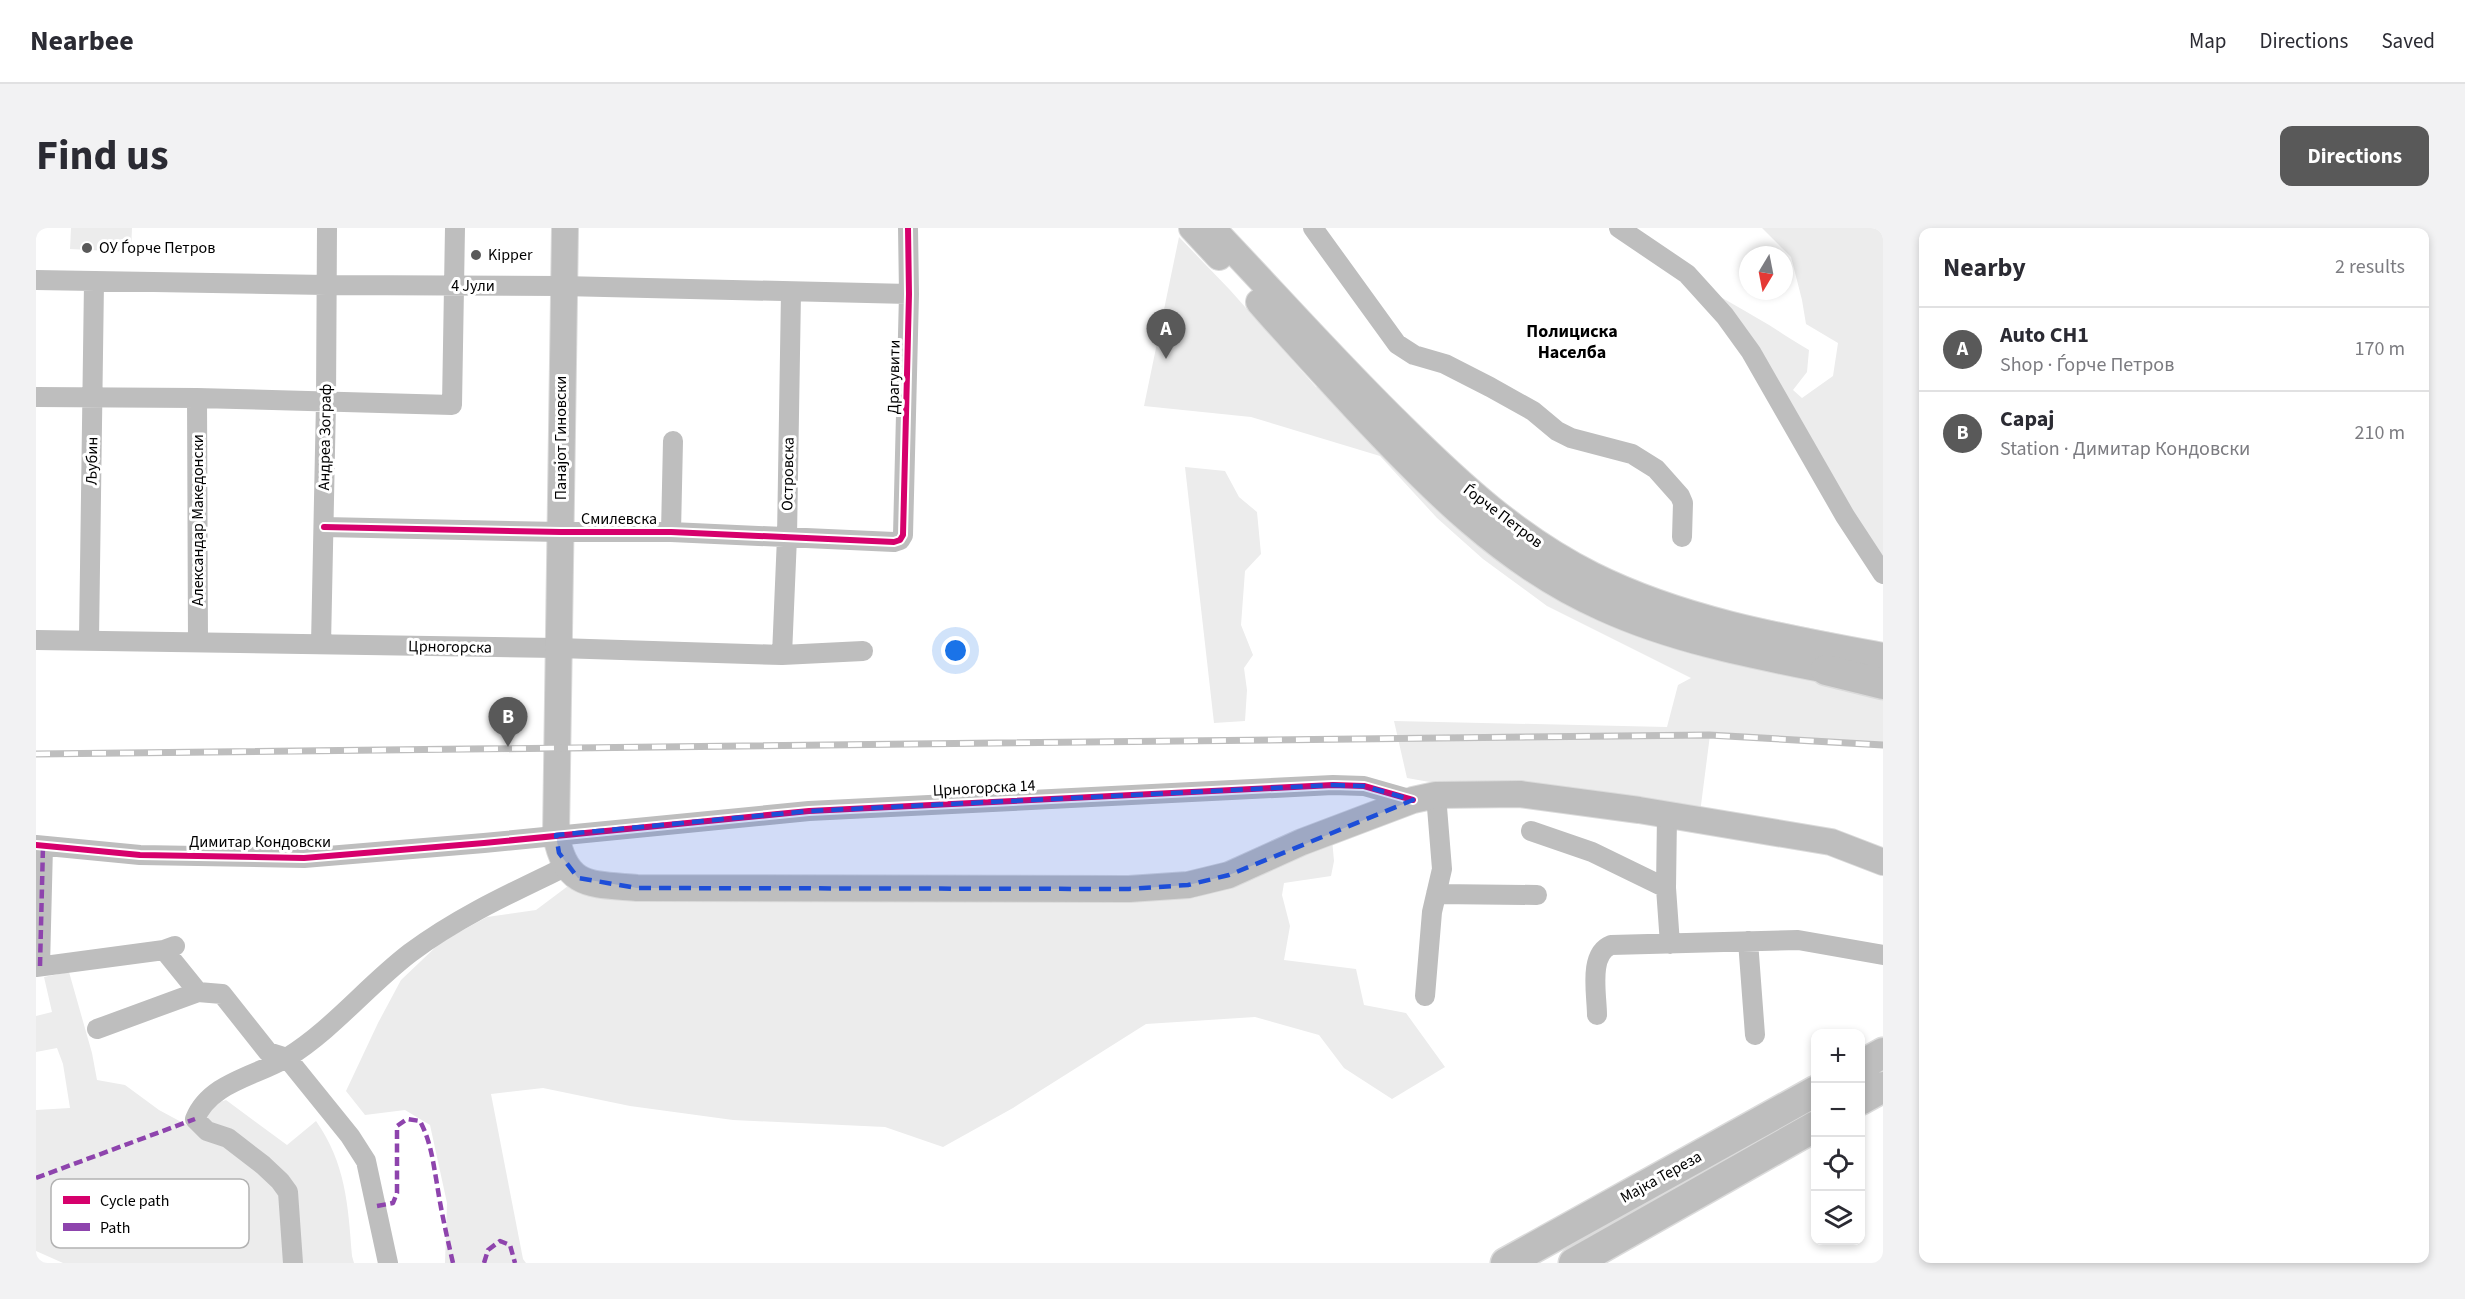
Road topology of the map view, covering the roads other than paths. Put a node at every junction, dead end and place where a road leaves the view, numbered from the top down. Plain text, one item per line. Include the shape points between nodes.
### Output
1 (327, 228) edge
2 (456, 228) edge
3 (564, 228) edge
4 (908, 228) edge
5 (1192, 228) edge
6 (1212, 228) edge
7 (1313, 228) edge
8 (1619, 228) edge
9 (36, 280) edge
10 (94, 282) junction
11 (326, 285) junction
12 (453, 286) junction
13 (562, 286) junction
14 (792, 292) junction
15 (909, 294) junction
16 (36, 398) edge
17 (93, 398) junction
18 (197, 398) junction
19 (326, 402) junction
20 (673, 441) dead end
21 (324, 527) junction
22 (903, 528) joint
23 (561, 532) junction
24 (671, 532) junction
25 (787, 537) junction
26 (1682, 537) dead end
27 (1883, 574) edge
28 (89, 639) junction
29 (36, 640) edge
30 (198, 642) junction
31 (321, 645) junction
32 (558, 648) junction
33 (863, 651) dead end
34 (782, 655) junction
35 (1883, 656) edge
36 (1826, 670) junction
37 (1883, 678) edge
38 (1883, 684) edge
39 (1424, 798) junction
40 (1666, 815) junction
41 (1531, 831) dead end
42 (555, 835) junction
43 (39, 845) edge
44 (1883, 862) edge
45 (565, 867) junction
46 (1666, 888) junction
47 (1436, 894) junction
48 (1537, 895) dead end
49 (1748, 941) junction
50 (1670, 944) junction
51 (1883, 955) edge
52 (38, 967) edge
53 (198, 992) junction
54 (1425, 996) dead end
55 (1597, 1015) dead end
56 (97, 1029) dead end
57 (1755, 1035) dead end
58 (1883, 1053) edge
59 (287, 1058) junction
60 (1865, 1063) edge
61 (1883, 1087) edge
62 (1811, 1093) edge
63 (1865, 1097) edge
64 (1811, 1127) edge
65 (293, 1263) edge
66 (388, 1263) edge
67 (1506, 1263) edge
68 (1574, 1263) edge

1 - 11 street, Андреа Зограф
2 - 12 street
3 - 13 main road, Панајот Гиновски
4 - 15 street, Драгувити
5 - 36 main road, Ѓорче Петров via 1390,445 1456,509 1522,562 1580,597 1630,619 1708,644
6 - 35 main road, Ѓорче Петров via 1463,486 1544,548 1618,587 1678,609 1790,638
7 - 26 street via 1397,344 1490,387 1571,438 1632,454 1656,469 1683,503
8 - 27 street via 1687,274 1752,352 1845,516
9 - 10 street, 4 Јули
10 - 11 street, 4 Јули
10 - 17 street, Љубин
11 - 12 street, 4 Јули
11 - 19 street, Андреа Зограф
12 - 13 street, 4 Јули
12 - 19 street via 452,405
13 - 14 street, 4 Јули
13 - 23 main road, Панајот Гиновски
14 - 15 street, 4 Јули
14 - 25 street, Островска
15 - 22 street, Драгувити
16 - 17 street
17 - 18 street
17 - 28 street, Љубин
18 - 19 street
18 - 30 street, Александар Македонски
19 - 21 street, Андреа Зограф
20 - 24 street
21 - 23 street, Смилевска
21 - 31 street, Андреа Зограф
22 - 25 street, Смилевска via 903,536 894,542
23 - 24 street, Смилевска
23 - 32 main road, Панајот Гиновски
24 - 25 street, Смилевска
25 - 34 street, Островска
28 - 29 street, Црногорска
28 - 30 street, Црногорска
30 - 31 street, Црногорска
31 - 32 street, Црногорска
32 - 34 street, Црногорска
32 - 42 main road, Панајот Гиновски
33 - 34 street, Црногорска
36 - 37 highway
36 - 38 highway
39 - 40 main road via 1520,794
39 - 42 street, Црногорска 14 via 1364,786 1305,786 809,811
39 - 45 main road via 1302,842 1229,874 1188,885 1129,889 637,888 578,878
39 - 47 street via 1442,869
40 - 44 main road via 1831,842
40 - 46 street
41 - 46 street via 1592,852
42 - 43 street, Димитар Кондовски via 304,858 140,855
42 - 45 main road, Панајот Гиновски
43 - 52 street
45 - 59 street via 445,927
46 - 50 street
47 - 48 street
47 - 54 street
49 - 50 street
49 - 51 street via 1798,940
49 - 57 street
50 - 55 street via 1611,945 1602,950 1596,962
52 - 53 street via 171,948
53 - 56 street
53 - 59 street via 222,994 268,1052
58 - 60 highway
59 - 65 street via 220,1089 200,1108 195,1119 207,1131 228,1138 263,1165 288,1192
59 - 66 street via 366,1161
61 - 63 highway
62 - 67 highway, Мајка Тереза
64 - 68 highway, Мајка Тереза

